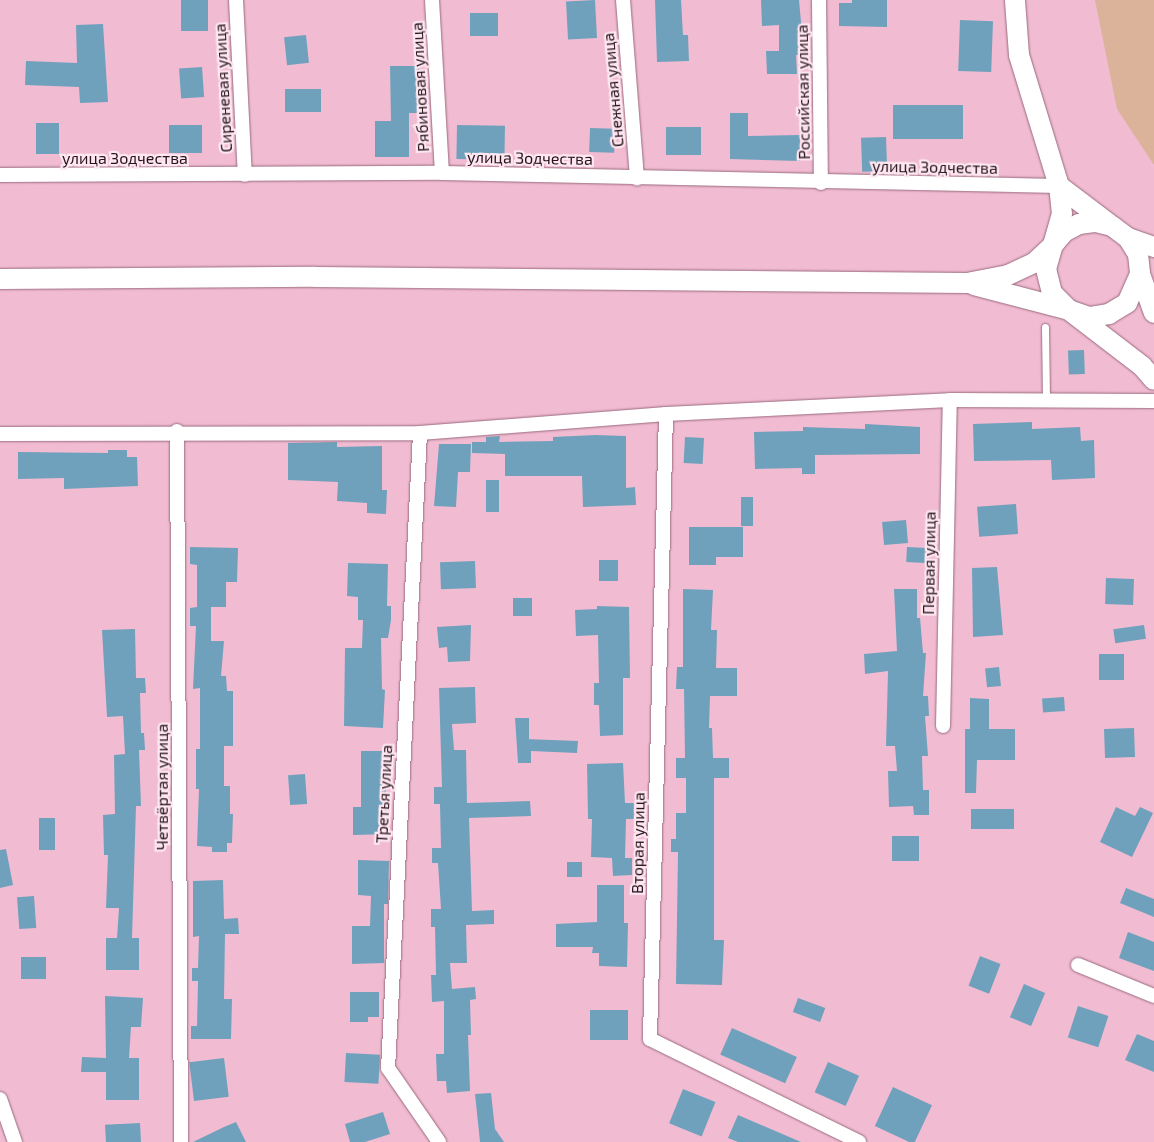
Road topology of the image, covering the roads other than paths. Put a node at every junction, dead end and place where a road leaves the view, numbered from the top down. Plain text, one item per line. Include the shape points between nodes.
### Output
1 (236, 0) edge
2 (432, 0) edge
3 (623, 0) edge
4 (819, 0) edge
5 (1015, 0) edge
6 (442, 173) junction
7 (0, 175) edge
8 (244, 175) junction
9 (637, 178) junction
10 (821, 183) junction
11 (1059, 186) junction
12 (1120, 232) junction
13 (1053, 245) junction
14 (1154, 247) edge
15 (1140, 274) junction
16 (0, 279) edge
17 (967, 283) junction
18 (1126, 303) junction
19 (1153, 306) edge
20 (1069, 310) junction
21 (1045, 327) dead end
22 (1154, 380) edge
23 (950, 400) junction
24 (1046, 401) junction
25 (1154, 401) edge
26 (666, 414) junction
27 (177, 431) junction
28 (420, 433) junction
29 (0, 434) edge
30 (943, 726) dead end
31 (1078, 965) dead end
32 (1154, 996) edge
33 (0, 1099) edge
34 (15, 1142) edge
35 (181, 1142) edge
36 (440, 1142) edge
37 (859, 1142) edge

1 - 8 street, Сиреневая улица
2 - 6 street, Рябиновая улица
3 - 9 street, Снежная улица
4 - 10 street, Российская улица
5 - 11 main road via 1019,55
6 - 8 street, улица Зодчества
6 - 9 street, улица Зодчества
7 - 8 street, улица Зодчества
9 - 10 street, улица Зодчества
10 - 11 street, улица Зодчества
11 - 12 main road
11 - 13 main road via 1062,214
12 - 13 main road via 1096,222 1079,224 1064,232
12 - 14 main road
12 - 15 main road via 1138,254
13 - 17 main road via 1034,264 1008,275
13 - 20 main road via 1046,269 1052,293
15 - 18 main road
15 - 19 main road
16 - 17 main road via 315,277
17 - 20 main road
18 - 19 main road
18 - 20 main road via 1109,314 1089,317
20 - 22 main road via 1142,366
21 - 24 lane
23 - 24 street
23 - 26 street
23 - 30 street, Первая улица
24 - 25 street
26 - 28 street
26 - 37 street, Вторая улица via 650,1039
27 - 28 street
27 - 29 street
27 - 35 street, Четвёртая улица
28 - 36 street, Третья улица via 388,1068
31 - 32 street
33 - 34 street

